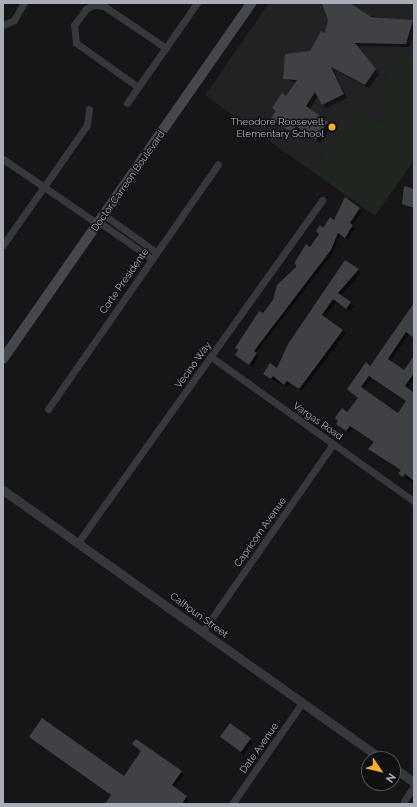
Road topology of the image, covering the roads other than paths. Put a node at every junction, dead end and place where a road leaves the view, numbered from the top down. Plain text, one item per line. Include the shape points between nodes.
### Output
1 (24, 3) edge
2 (196, 3) edge
3 (251, 3) edge
4 (3, 25) edge
5 (166, 48) junction
6 (138, 87) junction
7 (127, 103) dead end
8 (89, 109) dead end
9 (3, 159) edge
10 (218, 164) dead end
11 (44, 187) junction
12 (322, 200) dead end
13 (100, 220) junction
14 (3, 245) edge
15 (156, 252) junction
16 (152, 259) junction
17 (211, 357) junction
18 (3, 359) edge
19 (48, 409) dead end
20 (333, 444) junction
21 (3, 490) edge
22 (414, 501) edge
23 (79, 541) junction
24 (203, 631) junction
25 (302, 703) junction
26 (371, 751) edge
27 (401, 773) edge
28 (414, 782) edge
29 (414, 786) edge
30 (405, 803) edge
31 (232, 804) edge

1 - 4 street via 14,20
2 - 5 street
3 - 13 main road, Doctor Carreon Boulevard
5 - 6 street
5 - 6 street via 104,6 93,5 86,9 74,25 76,43
6 - 7 street
8 - 11 street via 87,125
9 - 11 street
10 - 15 street, Corte Presidente
11 - 13 street
11 - 14 street
12 - 17 street, Vecino Way
13 - 15 street
13 - 16 street
13 - 18 main road, Doctor Carreon Boulevard
15 - 16 street, Corte Presidente
16 - 19 street, Corte Presidente
17 - 20 street, Vargas Road
17 - 23 street, Vecino Way
20 - 22 street, Vargas Road
20 - 24 street, Capricorn Avenue
21 - 23 street, Calhoun Street
23 - 24 street, Calhoun Street
24 - 25 street, Calhoun Street
25 - 26 street, Calhoun Street
25 - 31 street, Date Avenue
27 - 28 street
29 - 30 street

